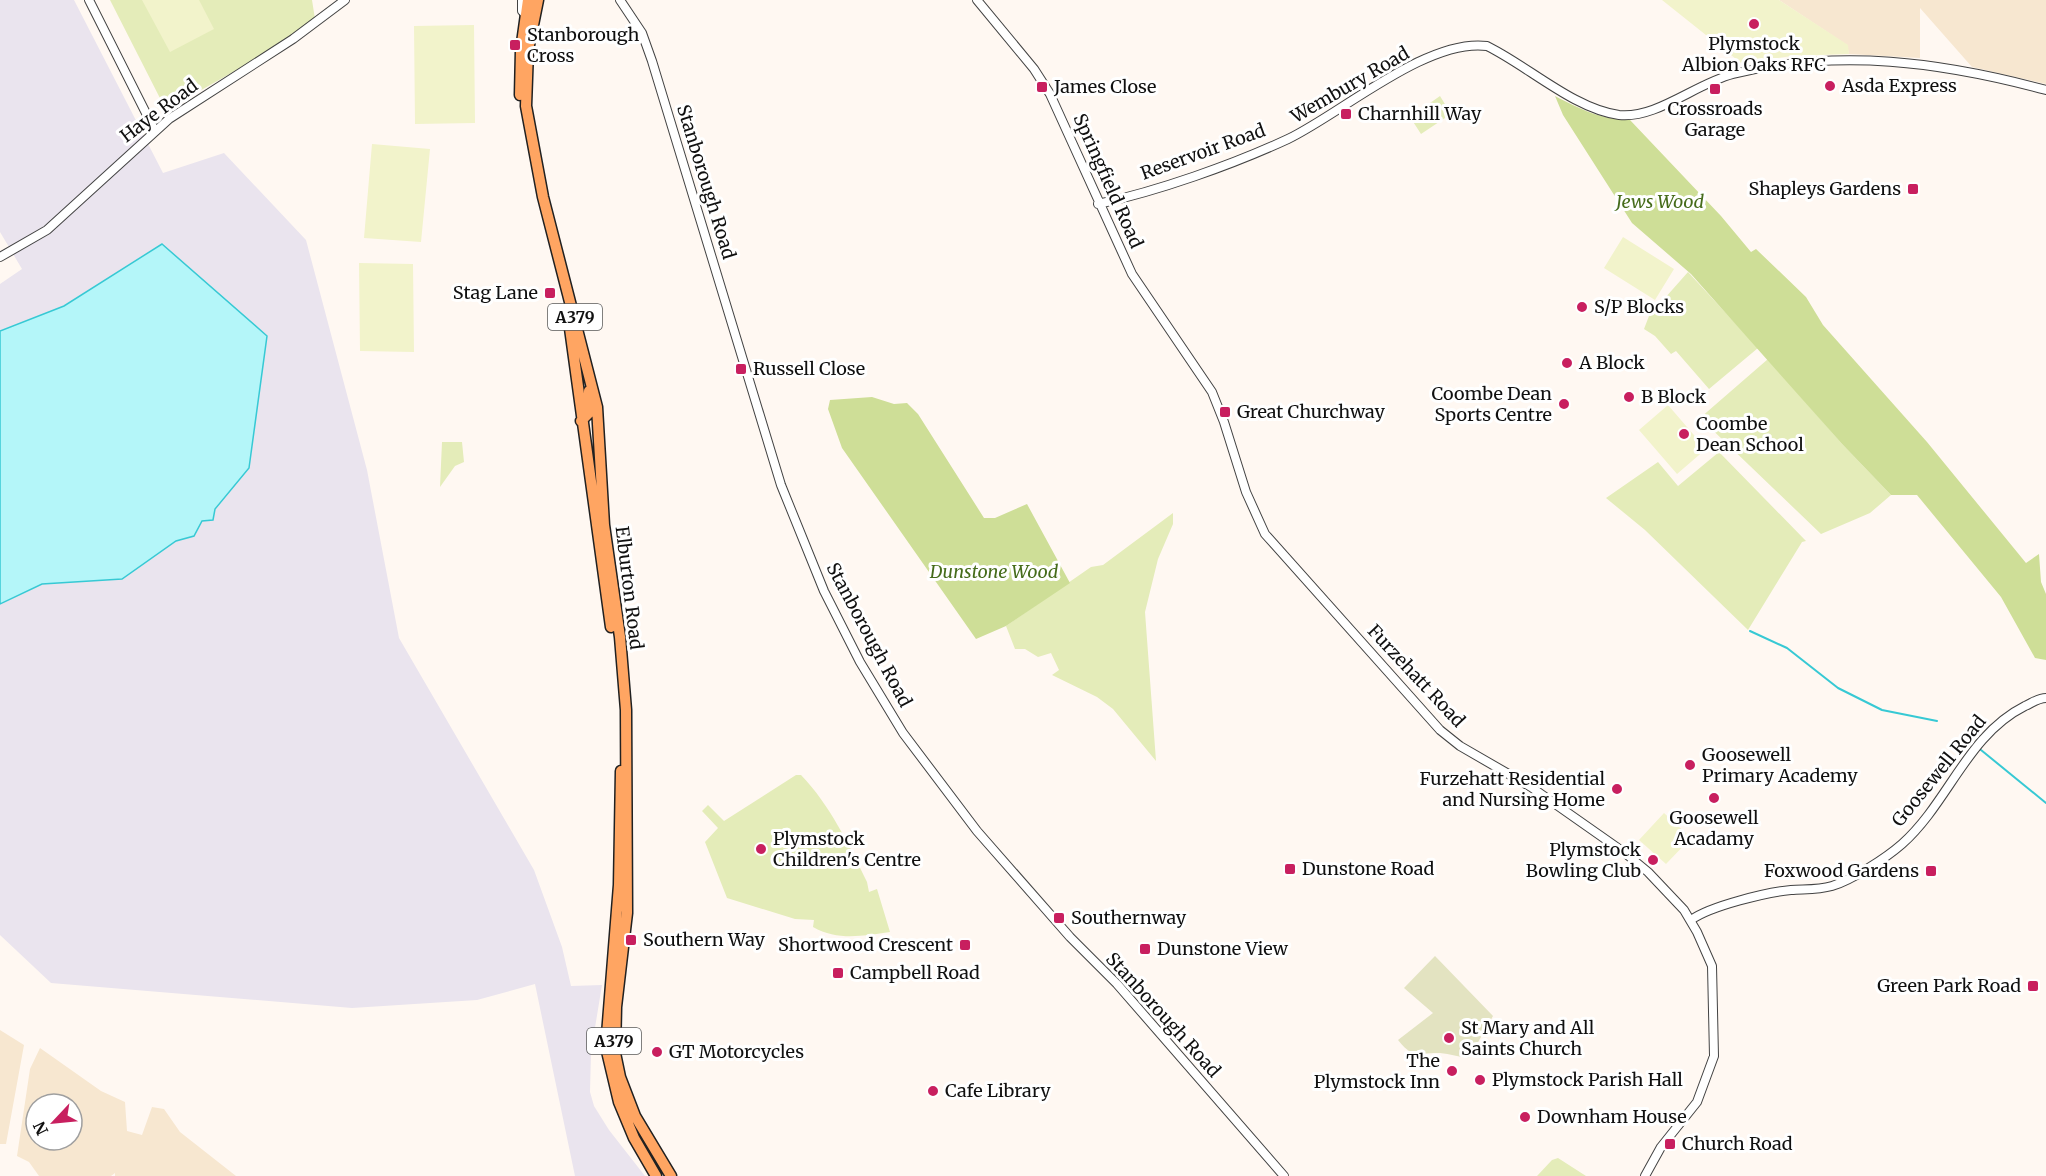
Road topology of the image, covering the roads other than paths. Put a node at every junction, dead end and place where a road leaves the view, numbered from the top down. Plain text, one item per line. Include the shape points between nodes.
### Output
1 (88, 0) edge
2 (345, 0) edge
3 (522, 0) edge
4 (528, 0) edge
5 (538, 0) edge
6 (620, 0) edge
7 (978, 0) edge
8 (526, 15) junction
9 (2046, 90) edge
10 (155, 131) junction
11 (1285, 140) joint
12 (1098, 204) junction
13 (0, 257) edge
14 (1166, 325) joint
15 (589, 375) junction
16 (580, 421) junction
17 (598, 428) junction
18 (586, 458) junction
19 (2046, 698) edge
20 (1691, 920) junction
21 (656, 1176) edge
22 (670, 1176) edge
23 (1284, 1176) edge
24 (1645, 1176) edge

1 - 10 street
2 - 10 street, Haye Road
3 - 8 street
4 - 8 main road, Elburton Road / A379
5 - 15 main road, Elburton Road / A379 via 528,50 526,106 532,147
6 - 23 street, Stanborough Road via 638,24 652,61 781,485 824,591 860,662 903,733 976,831 1117,984
7 - 12 street, Springfield Road via 1039,76 1064,120
8 - 16 main road, Elburton Road / A379 via 519,77 526,149 570,329
9 - 11 street, Wembury Road via 1930,65 1853,59 1757,68 1706,83 1652,111 1621,115 1578,99 1487,46 1470,45 1435,56 1381,83
10 - 13 street, Haye Road via 47,230
11 - 12 street, Reservoir Road
12 - 14 street, Springfield Road via 1132,274
14 - 20 street, Furzehatt Road via 1212,392 1246,492 1265,534 1322,601 1440,730 1625,853 1648,872
15 - 16 main road, A379 via 589,413
15 - 17 main road, Elburton Road / A379
16 - 18 main road, Elburton Road / A379
17 - 18 main road, A379 via 589,428 584,433
17 - 22 main road, Elburton Road / A379 via 604,525 620,637 628,767 627,913 615,1053 635,1116
18 - 21 main road, Elburton Road / A379 via 614,651 621,744 619,885 606,1047 619,1102
19 - 20 street, Goosewell Road via 2010,713 1991,728 1912,833 1850,878 1830,887 1778,892 1719,907
20 - 24 street, Furzehatt Road via 1712,966 1714,1056 1697,1102 1661,1147

